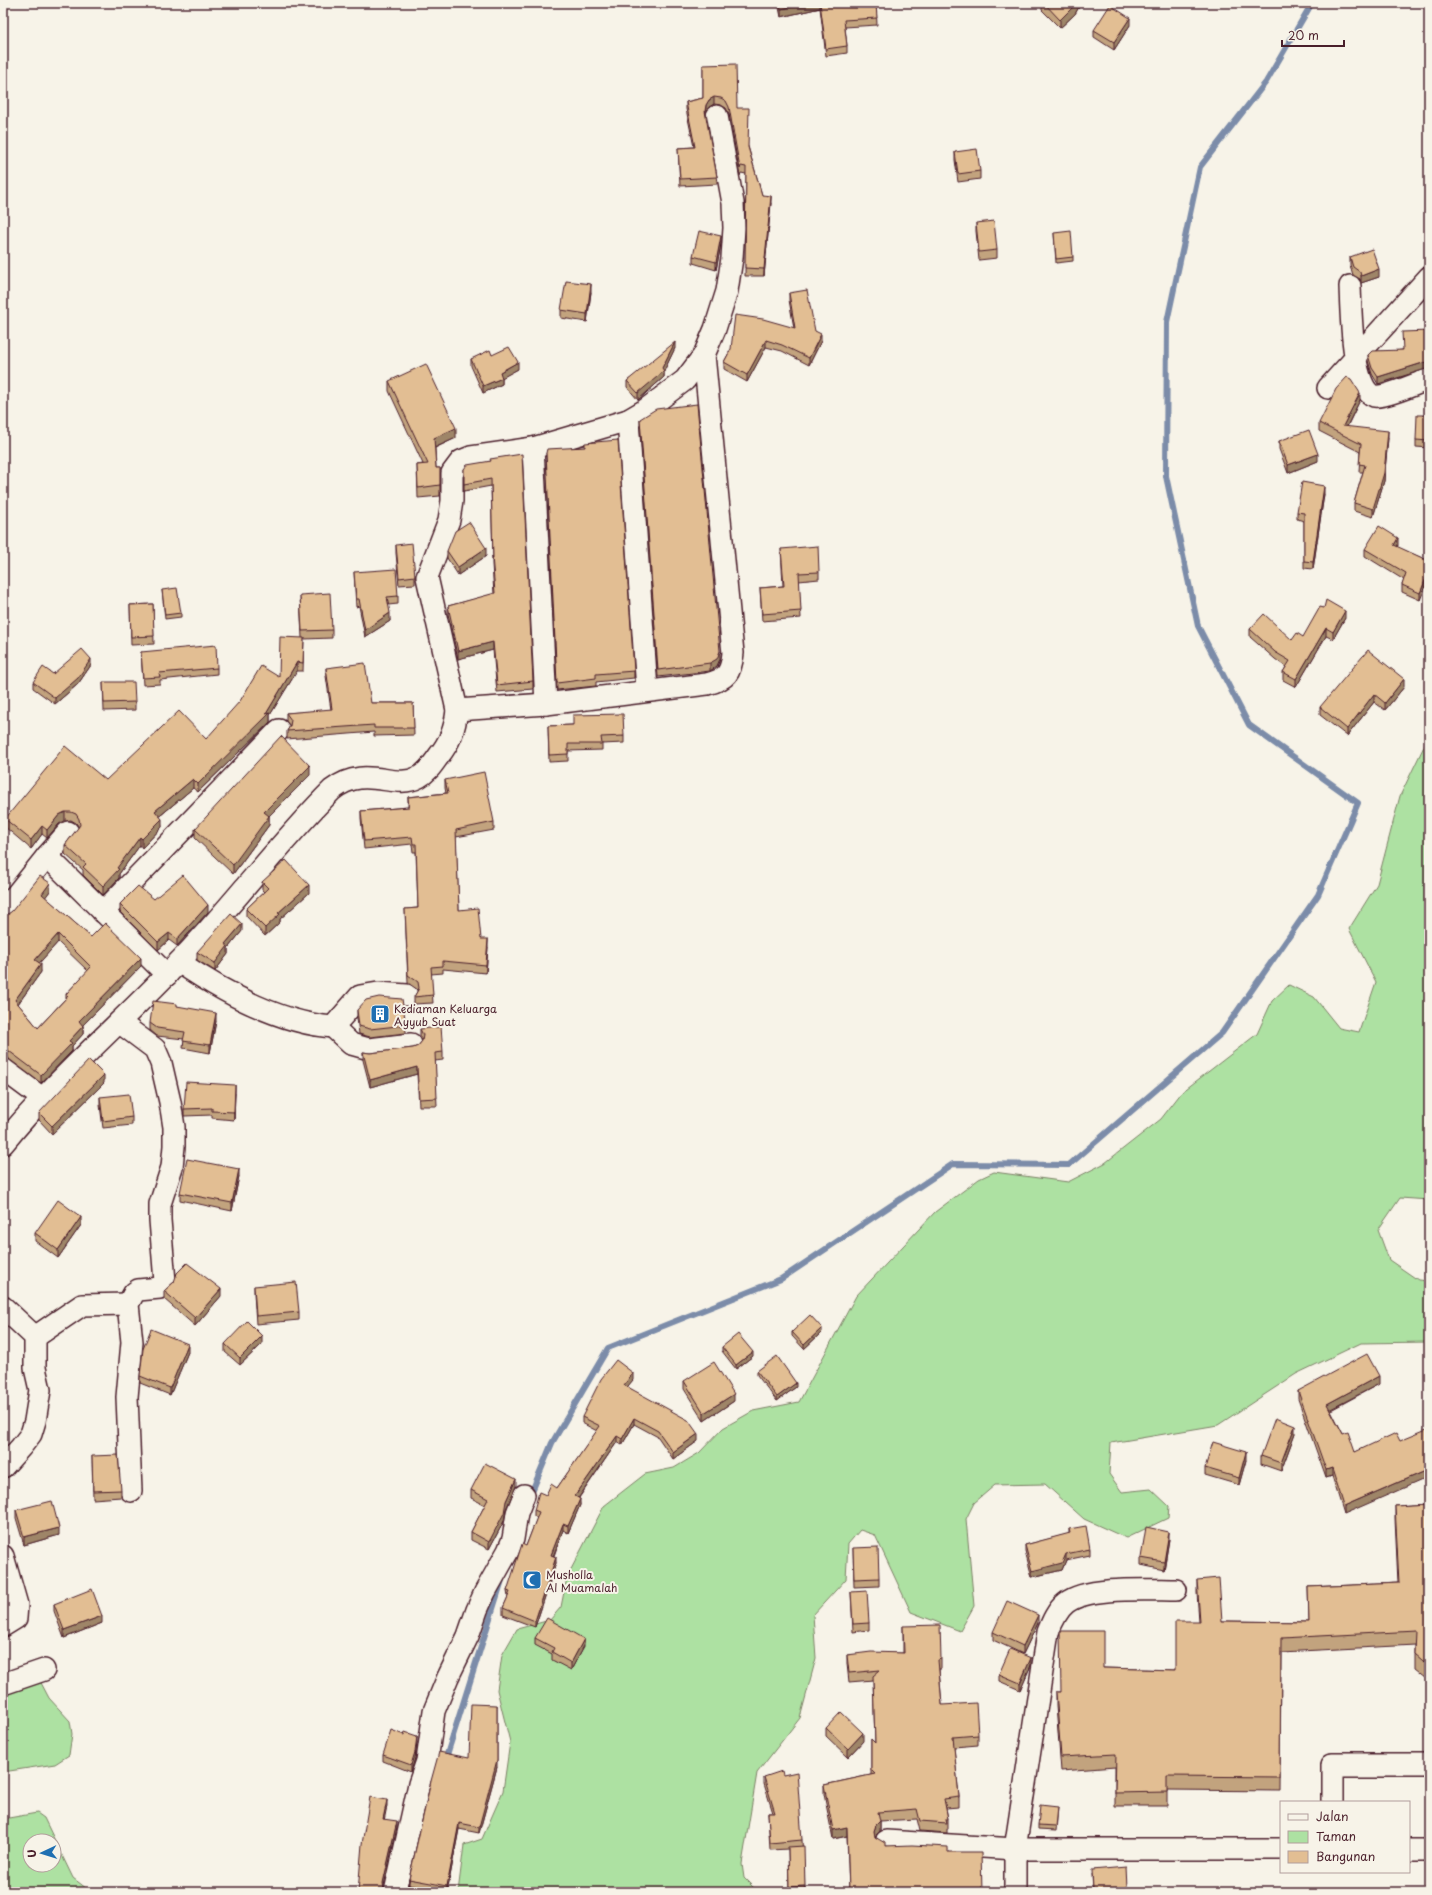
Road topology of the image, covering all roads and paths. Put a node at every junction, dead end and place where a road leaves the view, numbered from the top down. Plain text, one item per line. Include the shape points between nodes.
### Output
1 (717, 116) dead end
2 (1429, 277) edge
3 (1350, 286) dead end
4 (704, 355) junction
5 (1355, 358) junction
6 (1429, 379) edge
7 (1328, 388) dead end
8 (628, 420) junction
9 (533, 448) junction
10 (647, 690) junction
11 (546, 704) junction
12 (457, 710) junction
13 (279, 730) dead end
14 (68, 832) dead end
15 (47, 856) junction
16 (3, 911) edge
17 (103, 912) junction
18 (173, 968) junction
19 (408, 994) dead end
20 (119, 1022) junction
21 (333, 1027) junction
22 (411, 1044) dead end
23 (3, 1069) edge
24 (42, 1098) junction
25 (3, 1144) edge
26 (128, 1304) junction
27 (3, 1307) edge
28 (35, 1338) junction
29 (3, 1467) edge
30 (131, 1491) dead end
31 (524, 1495) dead end
32 (3, 1556) edge
33 (1176, 1590) dead end
34 (3, 1626) edge
35 (44, 1670) dead end
36 (3, 1684) edge
37 (1429, 1765) edge
38 (1332, 1801) edge
39 (886, 1841) dead end
40 (1015, 1849) junction
41 (1280, 1849) edge
42 (1410, 1849) edge
43 (1429, 1849) edge
44 (395, 1892) edge
45 (1015, 1892) edge

1 - 4 street via 733,203 734,228 727,291
2 - 5 street
3 - 5 street
4 - 8 street via 685,380 646,410
4 - 10 street via 733,653 732,667 724,678 717,681
5 - 6 street via 1363,386 1367,392 1375,396
5 - 7 street
8 - 9 street
8 - 10 street
9 - 11 street
9 - 12 street via 471,457 461,461 452,473 449,520 427,577
10 - 11 street
11 - 12 street
12 - 18 street via 455,729 446,747 427,771 410,780 366,777 341,783
13 - 17 street
14 - 15 street
15 - 16 street
15 - 17 street
17 - 18 street
18 - 20 street
18 - 21 street via 289,1018 317,1026
19 - 21 street via 378,993 360,996
20 - 24 street
20 - 26 street via 155,1049 161,1063 174,1127 172,1167 160,1204 160,1242 165,1282 160,1288 138,1290
21 - 22 street via 351,1044 368,1049
23 - 24 street
24 - 25 street
26 - 28 street via 82,1305
26 - 30 street via 132,1342 127,1397
27 - 28 street
28 - 29 street via 35,1368 40,1390 35,1421 31,1434
31 - 44 street via 517,1513 511,1545 480,1604 434,1711 427,1761 417,1791
32 - 34 street via 18,1612 16,1618
33 - 40 street via 1094,1592 1066,1602 1059,1611 1048,1632
35 - 36 street
37 - 38 street via 1332,1765
39 - 40 street
40 - 41 street
40 - 45 street
42 - 43 street

